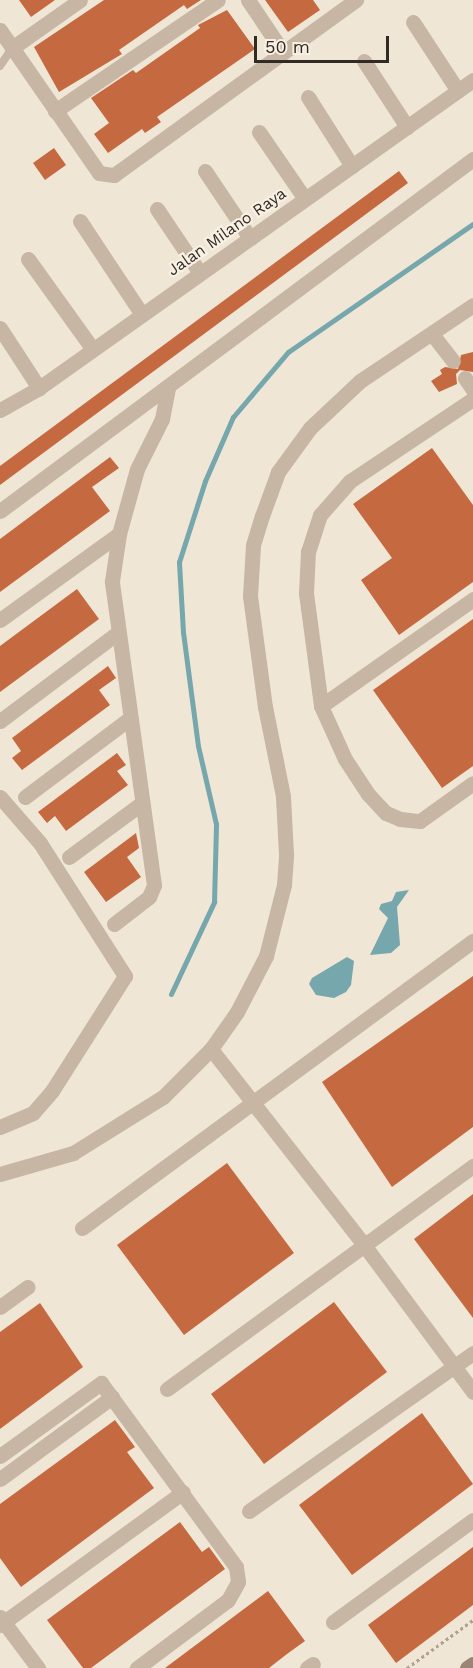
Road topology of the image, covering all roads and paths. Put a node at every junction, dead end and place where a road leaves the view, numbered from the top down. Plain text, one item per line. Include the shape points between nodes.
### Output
1 (80, 0) edge
2 (218, 0) edge
3 (248, 0) edge
4 (356, 0) edge
5 (413, 22) dead end
6 (0, 30) edge
7 (12, 48) junction
8 (283, 52) junction
9 (364, 61) dead end
10 (0, 66) edge
11 (473, 80) edge
12 (458, 91) junction
13 (308, 97) dead end
14 (55, 111) junction
15 (407, 126) junction
16 (259, 132) dead end
17 (473, 159) edge
18 (352, 166) junction
19 (205, 171) dead end
20 (305, 199) junction
21 (157, 209) dead end
22 (80, 221) dead end
23 (250, 238) junction
24 (28, 259) dead end
25 (200, 273) junction
26 (473, 305) edge
27 (141, 313) junction
28 (0, 328) edge
29 (432, 334) junction
30 (92, 348) junction
31 (453, 361) dead end
32 (39, 388) junction
33 (168, 388) junction
34 (473, 399) edge
35 (0, 410) edge
36 (0, 511) edge
37 (119, 534) junction
38 (473, 599) edge
39 (0, 620) edge
40 (116, 634) junction
41 (321, 706) junction
42 (129, 719) junction
43 (0, 721) edge
44 (473, 783) edge
45 (0, 797) edge
46 (25, 797) dead end
47 (142, 803) junction
48 (69, 857) dead end
49 (114, 924) dead end
50 (473, 940) edge
51 (211, 1049) junction
52 (254, 1103) junction
53 (0, 1127) edge
54 (473, 1166) edge
55 (0, 1174) edge
56 (82, 1228) dead end
57 (364, 1245) junction
58 (28, 1287) dead end
59 (0, 1307) edge
60 (473, 1353) edge
61 (455, 1366) junction
62 (167, 1389) dead end
63 (473, 1392) edge
64 (112, 1397) junction
65 (0, 1456) edge
66 (0, 1479) edge
67 (183, 1492) junction
68 (249, 1512) dead end
69 (473, 1520) edge
70 (473, 1620) edge
71 (1, 1622) edge
72 (333, 1622) dead end
73 (38, 1668) edge
74 (137, 1668) edge
75 (407, 1668) edge

1 - 7 street
2 - 14 street
3 - 8 street
4 - 8 street
5 - 12 street
6 - 7 street
7 - 10 lane
7 - 14 street
8 - 14 street via 114,175 99,172
9 - 15 street
11 - 12 street, Jalan Milano Raya
12 - 15 street, Jalan Milano Raya
13 - 18 street
15 - 18 street, Jalan Milano Raya
16 - 20 street
17 - 33 street
18 - 20 street, Jalan Milano Raya
19 - 23 street
20 - 23 street, Jalan Milano Raya
21 - 25 street
22 - 27 street
23 - 25 street, Jalan Milano Raya
24 - 30 street
25 - 27 street, Jalan Milano Raya
26 - 29 street
27 - 30 street, Jalan Milano Raya
28 - 32 street
29 - 31 street
29 - 51 street via 360,381 310,428 278,472 253,545 250,596 287,826 284,885 266,956 237,1012
30 - 32 street, Jalan Milano Raya
32 - 35 street, Jalan Milano Raya
33 - 36 street
33 - 37 street via 162,419 137,469
34 - 41 street via 350,481 320,515 308,551 306,593
37 - 39 street
37 - 40 street via 112,581
38 - 41 street
40 - 42 street
40 - 43 street
41 - 44 street via 345,759 386,813 400,819 420,820
42 - 46 street
42 - 47 street
45 - 53 street via 40,843 125,976 52,1091 33,1113
47 - 48 street
47 - 49 street via 154,885 149,897
50 - 52 street
51 - 52 street
51 - 55 street via 163,1097 98,1140 73,1154
52 - 56 street
52 - 57 street
54 - 57 street
57 - 61 street
57 - 62 street
58 - 59 street
60 - 61 street
61 - 63 street
61 - 68 street
64 - 65 street via 101,1383
64 - 66 street
64 - 67 street
67 - 71 street
67 - 74 street via 236,1567 238,1582 228,1600
69 - 72 street
70 - 75 path
71 - 73 street

